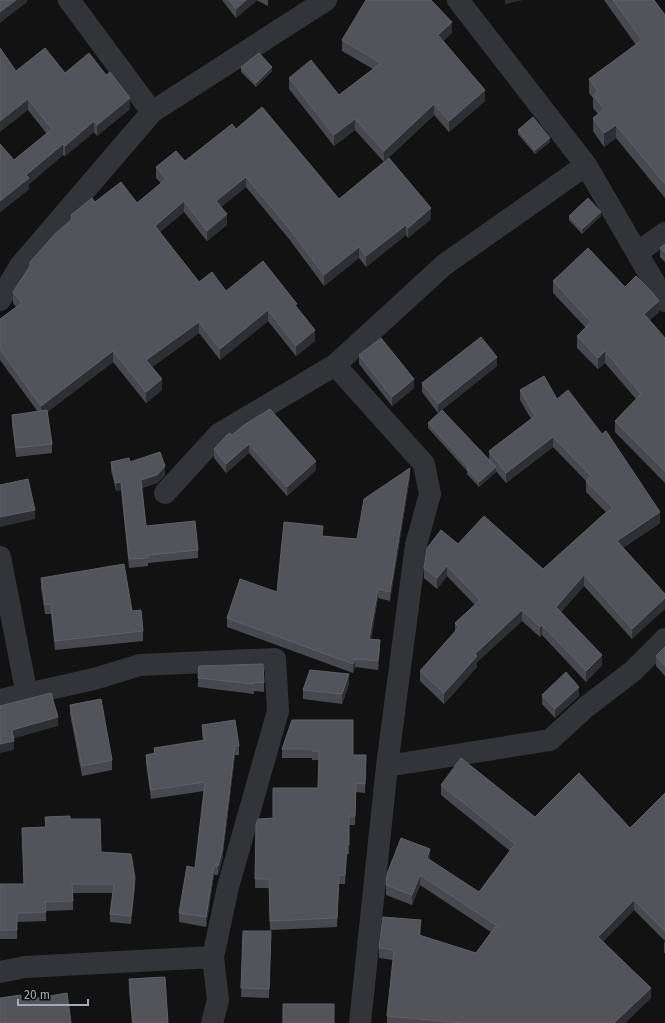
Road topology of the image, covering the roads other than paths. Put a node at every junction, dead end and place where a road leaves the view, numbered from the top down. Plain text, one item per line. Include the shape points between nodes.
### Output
1 (69, 0) edge
2 (326, 0) edge
3 (458, 0) edge
4 (152, 112) junction
5 (586, 165) junction
6 (665, 233) edge
7 (638, 252) junction
8 (0, 300) edge
9 (665, 301) edge
10 (335, 365) junction
11 (165, 493) dead end
12 (0, 557) edge
13 (665, 639) edge
14 (27, 695) junction
15 (0, 700) edge
16 (387, 766) junction
17 (213, 957) junction
18 (0, 972) edge
19 (212, 1023) edge
20 (360, 1023) edge

1 - 4 street
2 - 4 street
3 - 5 street
4 - 8 street via 20,266
5 - 7 street
5 - 10 street via 444,265
6 - 7 street
7 - 9 street
10 - 11 street via 219,434
10 - 16 street via 424,464 430,494 416,544
12 - 14 street
13 - 16 street via 633,671 586,707 550,740
14 - 15 street
14 - 17 street via 140,665 274,659 278,711 230,880
16 - 20 street
17 - 18 street via 24,967
17 - 19 street via 218,1000

